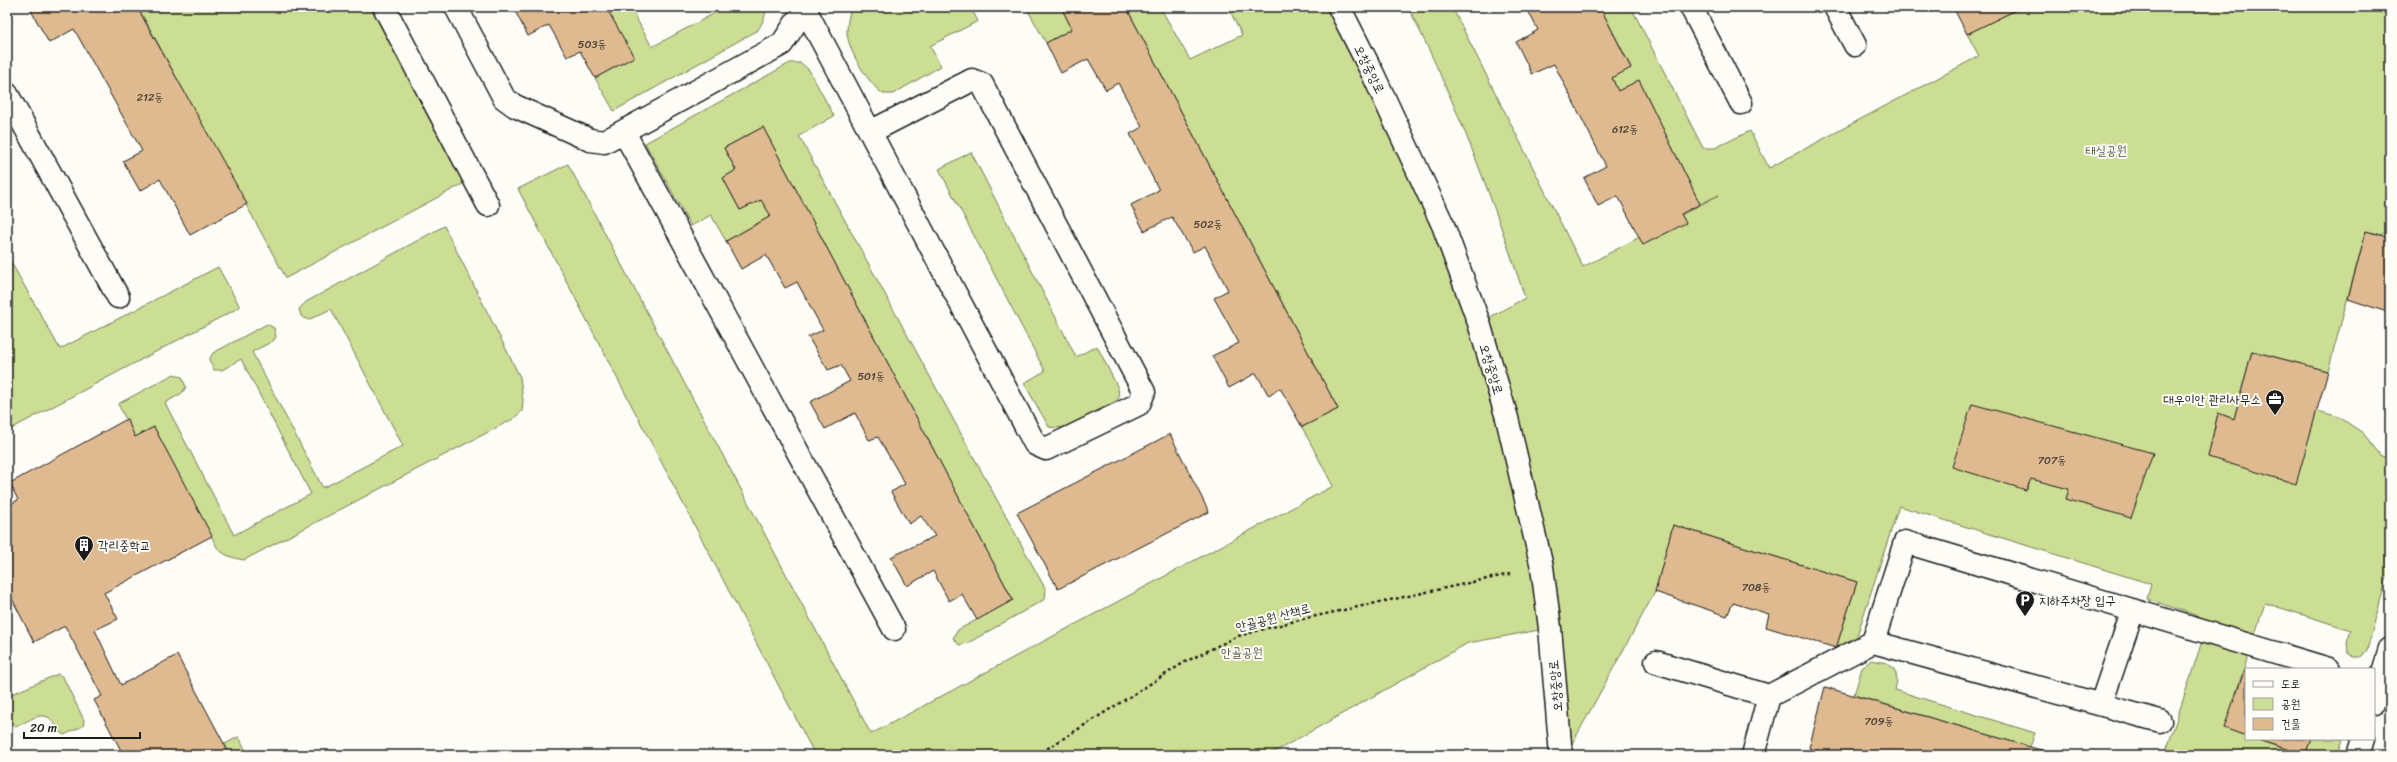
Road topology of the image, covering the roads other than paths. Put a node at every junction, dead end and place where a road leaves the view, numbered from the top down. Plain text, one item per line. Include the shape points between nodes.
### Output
1 (384, 7) edge
2 (456, 7) edge
3 (1338, 7) edge
4 (1691, 7) edge
5 (1835, 7) edge
6 (805, 8) edge
7 (1855, 46) dead end
8 (7, 94) edge
9 (1741, 104) dead end
10 (624, 132) junction
11 (870, 132) junction
12 (488, 204) dead end
13 (118, 297) dead end
14 (2133, 610) junction
15 (894, 629) dead end
16 (1873, 642) junction
17 (2390, 649) edge
18 (1656, 662) dead end
19 (2326, 668) edge
20 (2379, 689) edge
21 (1769, 696) junction
22 (2101, 704) junction
23 (2160, 721) dead end
24 (2363, 740) edge
25 (1561, 755) edge
26 (1753, 755) edge
27 (2358, 755) edge

1 - 12 street
2 - 10 street via 504,98 515,106 590,140 604,142
3 - 25 street, 오창중앙로 via 1373,74 1443,225 1478,323 1507,418 1542,567
4 - 9 street
5 - 7 street
6 - 10 street via 782,44
6 - 11 street
8 - 13 street
10 - 15 street
11 - 11 street via 1035,444 1046,449 1139,404 1144,392 982,84 972,80
14 - 16 street via 1905,542
14 - 19 street
14 - 22 street via 2114,644
16 - 21 street
16 - 22 street
17 - 20 street
18 - 21 street
21 - 26 street
22 - 23 street
24 - 27 street

